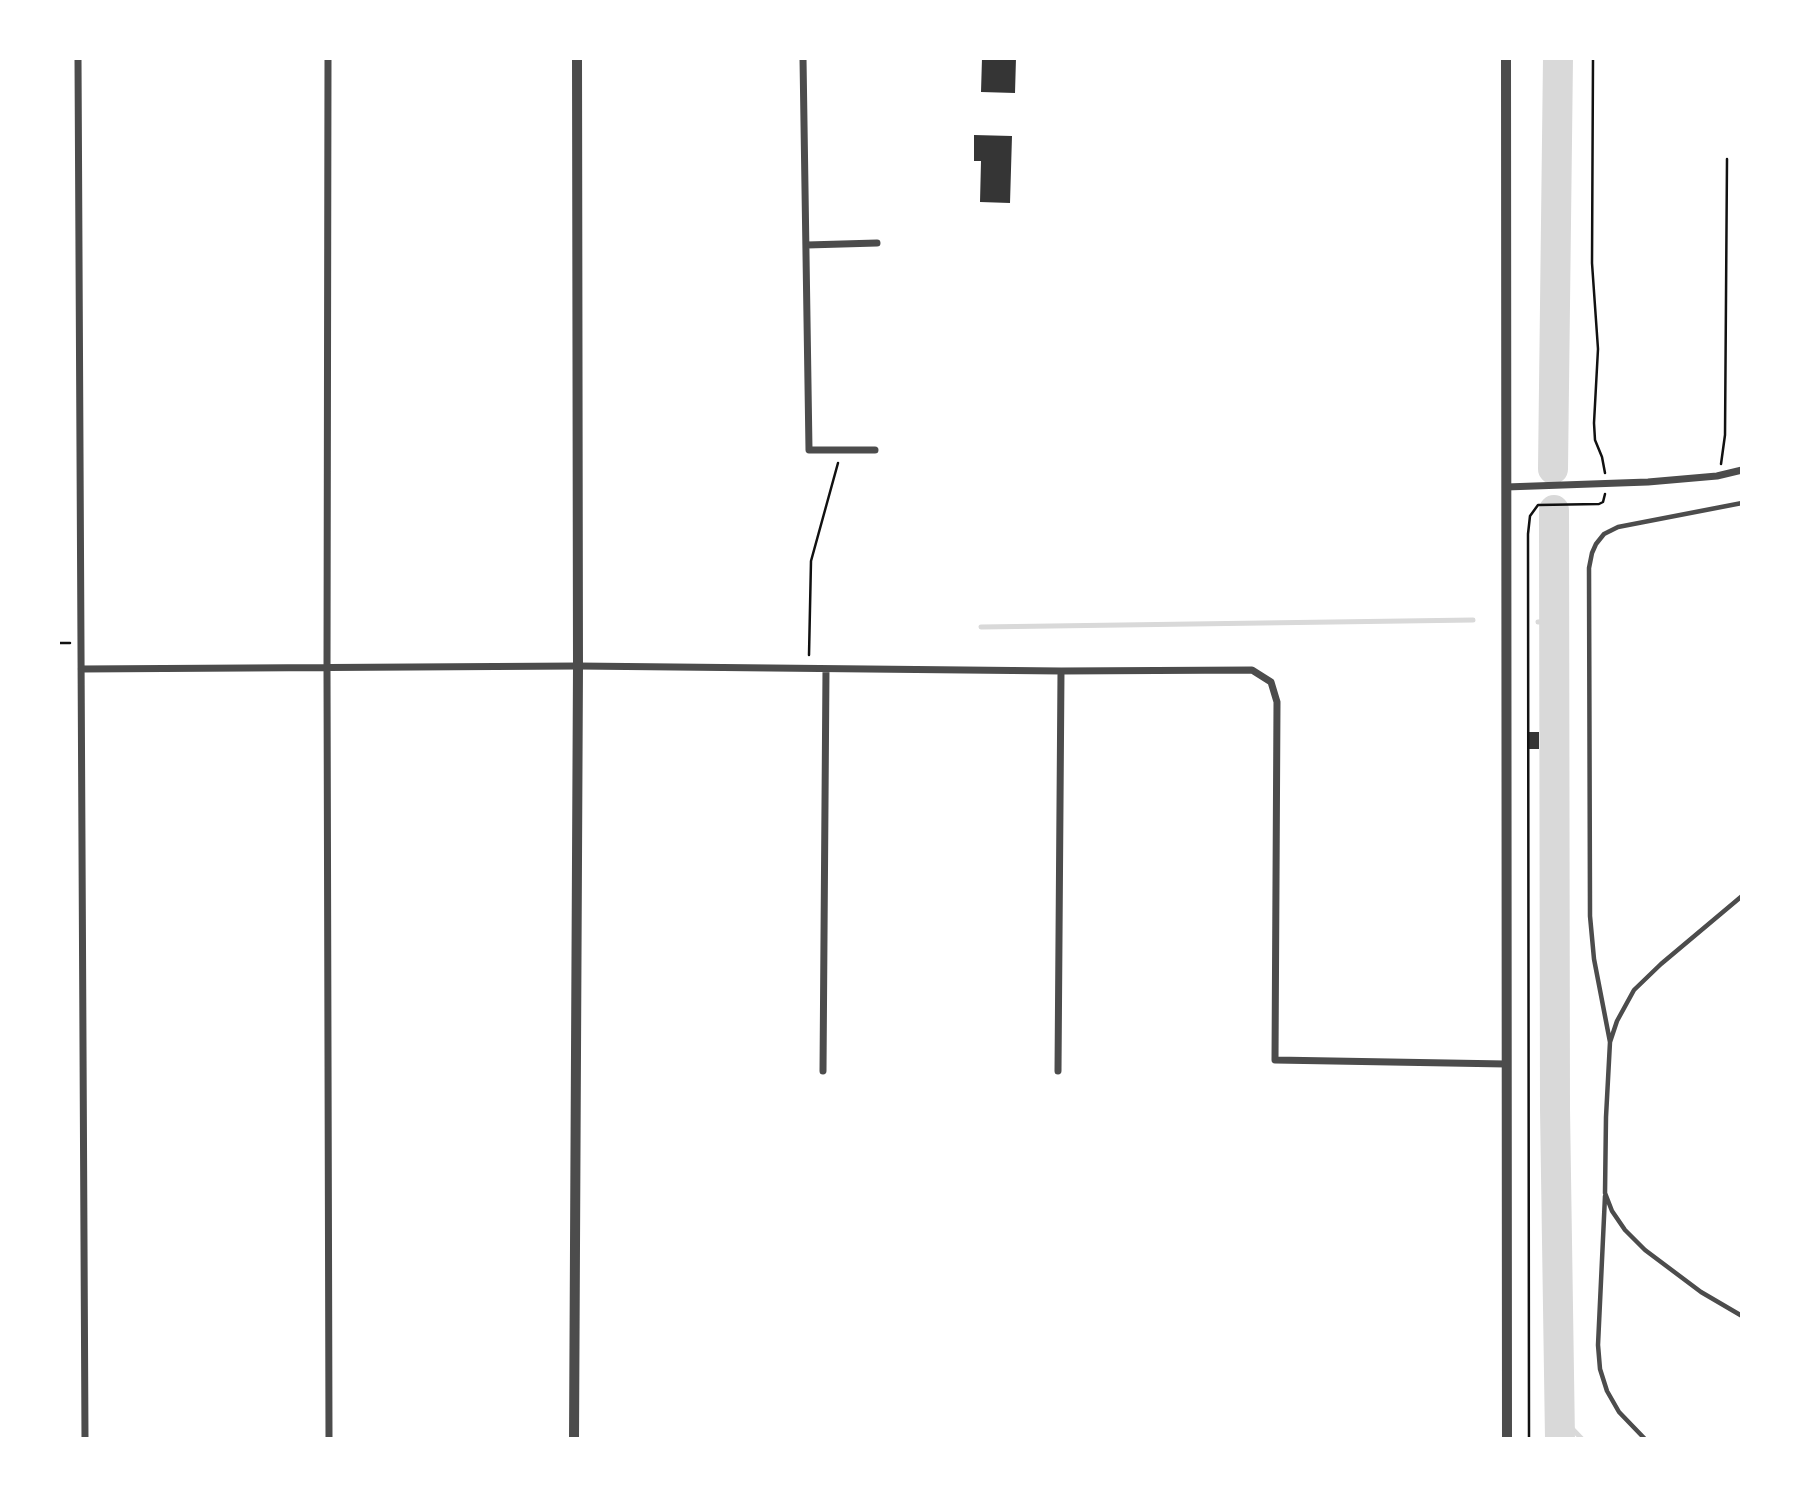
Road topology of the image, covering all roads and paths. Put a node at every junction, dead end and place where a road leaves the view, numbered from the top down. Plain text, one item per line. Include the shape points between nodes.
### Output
1 (78, 58) edge
2 (328, 58) edge
3 (578, 58) edge
4 (803, 58) edge
5 (1506, 58) edge
6 (1593, 58) edge
7 (1727, 159) dead end
8 (877, 243) dead end
9 (807, 245) junction
10 (841, 450) junction
11 (875, 450) dead end
12 (1742, 470) edge
13 (1605, 471) dead end
14 (1720, 475) junction
15 (1506, 487) junction
16 (1605, 496) dead end
17 (1742, 503) edge
18 (578, 666) junction
19 (80, 669) junction
20 (327, 669) junction
21 (809, 669) junction
22 (826, 669) junction
23 (1061, 671) junction
24 (1742, 897) edge
25 (1610, 1042) junction
26 (1506, 1064) junction
27 (823, 1071) dead end
28 (1058, 1071) dead end
29 (1605, 1193) junction
30 (1742, 1317) edge
31 (85, 1439) edge
32 (330, 1439) edge
33 (574, 1439) edge
34 (1507, 1439) edge
35 (1529, 1439) edge
36 (1645, 1439) edge

1 - 19 street
2 - 20 street
3 - 18 street
4 - 9 street
5 - 15 street
6 - 13 path via 1592,263 1598,349 1594,423
7 - 14 path via 1725,435
8 - 9 street
9 - 10 street via 809,450
10 - 11 street
10 - 21 path via 811,561
12 - 14 street
14 - 15 street
15 - 26 street
16 - 35 path via 1600,504 1538,505 1530,516 1528,534
17 - 25 lane via 1618,527 1604,534 1592,553 1590,916
18 - 20 street
18 - 21 street
18 - 33 street
19 - 20 street
19 - 31 street
20 - 32 street
21 - 22 street
22 - 23 street
22 - 27 street
23 - 26 street via 1252,670 1271,682 1277,702 1275,1060
23 - 28 street
24 - 25 lane via 1634,990
25 - 29 lane
26 - 34 street
29 - 30 lane via 1618,1221 1645,1250 1701,1293
29 - 36 lane via 1598,1345 1601,1369 1619,1412

